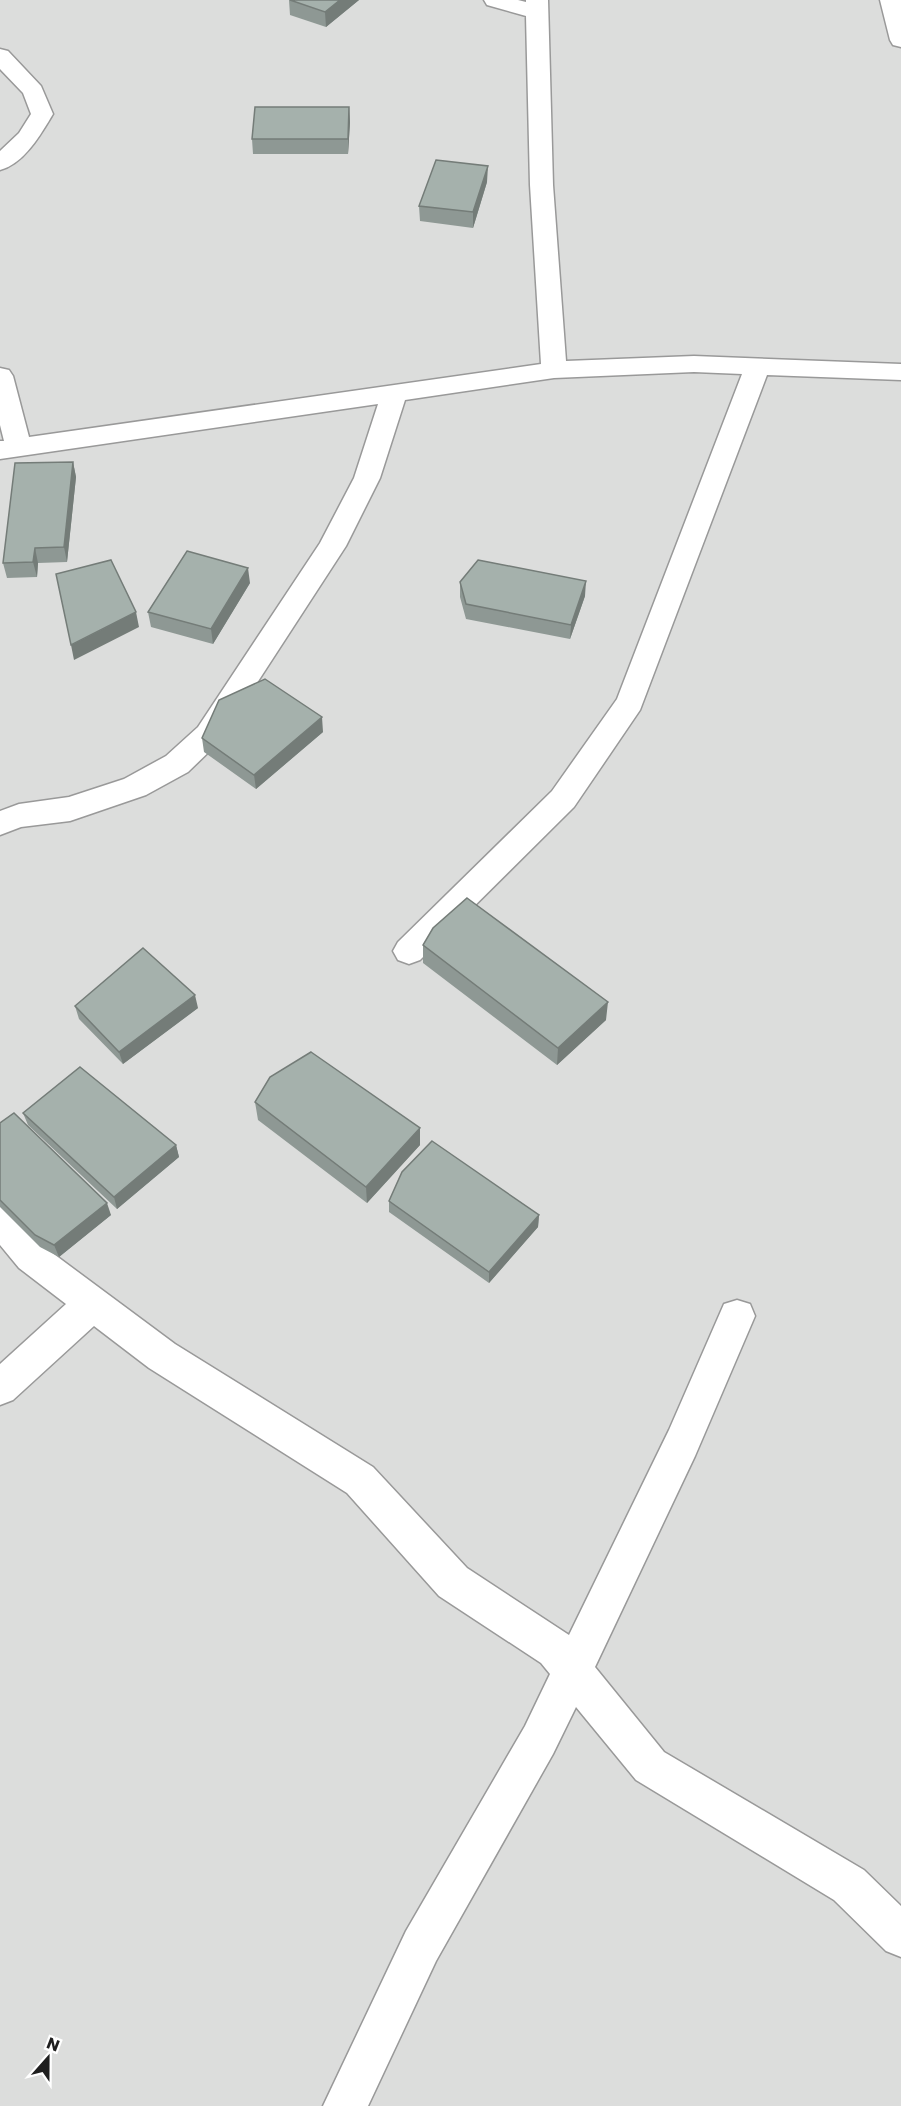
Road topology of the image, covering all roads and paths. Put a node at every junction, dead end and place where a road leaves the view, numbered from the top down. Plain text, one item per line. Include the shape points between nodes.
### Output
1 (495, 0) edge
2 (891, 0) edge
3 (537, 6) edge
4 (901, 40) edge
5 (0, 56) edge
6 (0, 163) edge
7 (900, 365) edge
8 (758, 366) junction
9 (554, 370) junction
10 (0, 376) edge
11 (395, 393) junction
12 (9, 449) edge
13 (0, 823) edge
14 (409, 951) dead end
15 (0, 1218) edge
16 (93, 1304) junction
17 (737, 1316) dead end
18 (0, 1388) edge
19 (573, 1670) junction
20 (901, 1936) edge
21 (345, 2106) edge

1 - 3 street
2 - 4 street
3 - 9 street via 538,138
5 - 6 street via 33,91 42,114 28,137
7 - 8 street
8 - 9 street via 694,364
8 - 14 street via 630,702 563,799
9 - 11 street
10 - 12 street
11 - 12 street
11 - 13 street via 367,478 332,546 208,735 177,764 135,787 70,809 19,816
15 - 16 street via 31,1257
16 - 18 street
16 - 19 street via 162,1356 360,1480 453,1582 555,1649
17 - 19 street via 682,1443
19 - 20 street via 650,1766 849,1885
19 - 21 street via 539,1740 421,1946

